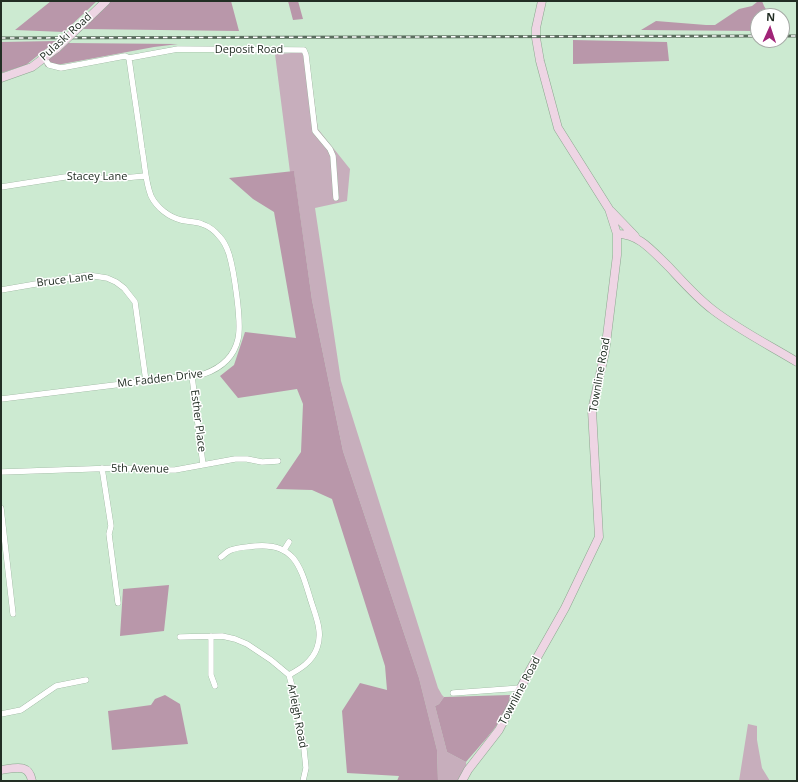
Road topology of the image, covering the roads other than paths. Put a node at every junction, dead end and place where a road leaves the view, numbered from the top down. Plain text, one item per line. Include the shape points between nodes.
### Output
1 (106, 1) edge
2 (542, 1) edge
3 (44, 58) junction
4 (129, 58) junction
5 (1, 78) edge
6 (146, 176) junction
7 (1, 187) edge
8 (336, 198) dead end
9 (609, 209) junction
10 (617, 234) junction
11 (637, 238) junction
12 (1, 290) edge
13 (797, 362) edge
14 (192, 376) junction
15 (146, 381) junction
16 (1, 399) edge
17 (278, 461) dead end
18 (203, 465) junction
19 (102, 468) junction
20 (1, 472) edge
21 (1, 508) edge
22 (289, 542) dead end
23 (284, 550) junction
24 (221, 557) dead end
25 (118, 603) dead end
26 (14, 614) dead end
27 (211, 636) junction
28 (180, 637) dead end
29 (289, 675) junction
30 (86, 680) dead end
31 (215, 686) dead end
32 (521, 688) junction
33 (453, 693) dead end
34 (1, 714) edge
35 (1, 770) edge
36 (32, 781) edge
37 (303, 781) edge
38 (462, 781) edge

1 - 3 main road, Pulaski Road, bridge
2 - 9 main road, Townline Road via 536,38 558,128
3 - 4 street, Deposit Road via 49,65 61,68 125,56
3 - 5 main road, Pulaski Road via 32,67
4 - 6 street, Mc Fadden Drive
4 - 8 street, Deposit Road via 178,49 304,50 315,131 330,148 333,156
6 - 7 street, Stacey Lane via 110,180 78,176
6 - 14 street, Mc Fadden Drive via 152,198 162,210 177,219 202,224 211,229 226,245 229,254 238,313 238,339 226,362 215,370
9 - 10 main road, Townline Road
9 - 11 main road
10 - 11 main road via 628,234
10 - 32 main road, Townline Road via 617,255 606,348 592,410 599,537 565,608
11 - 13 main road via 713,310
12 - 15 street, Bruce Lane via 88,275 116,282 135,302
14 - 15 street, Mc Fadden Drive
14 - 18 street, Esther Place
15 - 16 street, Mc Fadden Drive
17 - 18 street, 5th Avenue via 235,459
18 - 19 street, 5th Avenue via 163,470
19 - 20 street, 5th Avenue
19 - 25 street via 111,526 109,534
21 - 26 street
22 - 23 street
23 - 24 street via 262,545 230,550
23 - 29 street via 303,574 319,626 317,648 313,656 300,669
27 - 28 street, Arleigh Road
27 - 29 street, Arleigh Road via 228,637 247,644
27 - 31 street via 210,676
29 - 37 street, Arleigh Road via 304,750 306,768
30 - 34 street via 56,686 21,710
32 - 33 street
32 - 38 main road, Townline Road via 499,730
35 - 36 main road via 23,768 28,770

